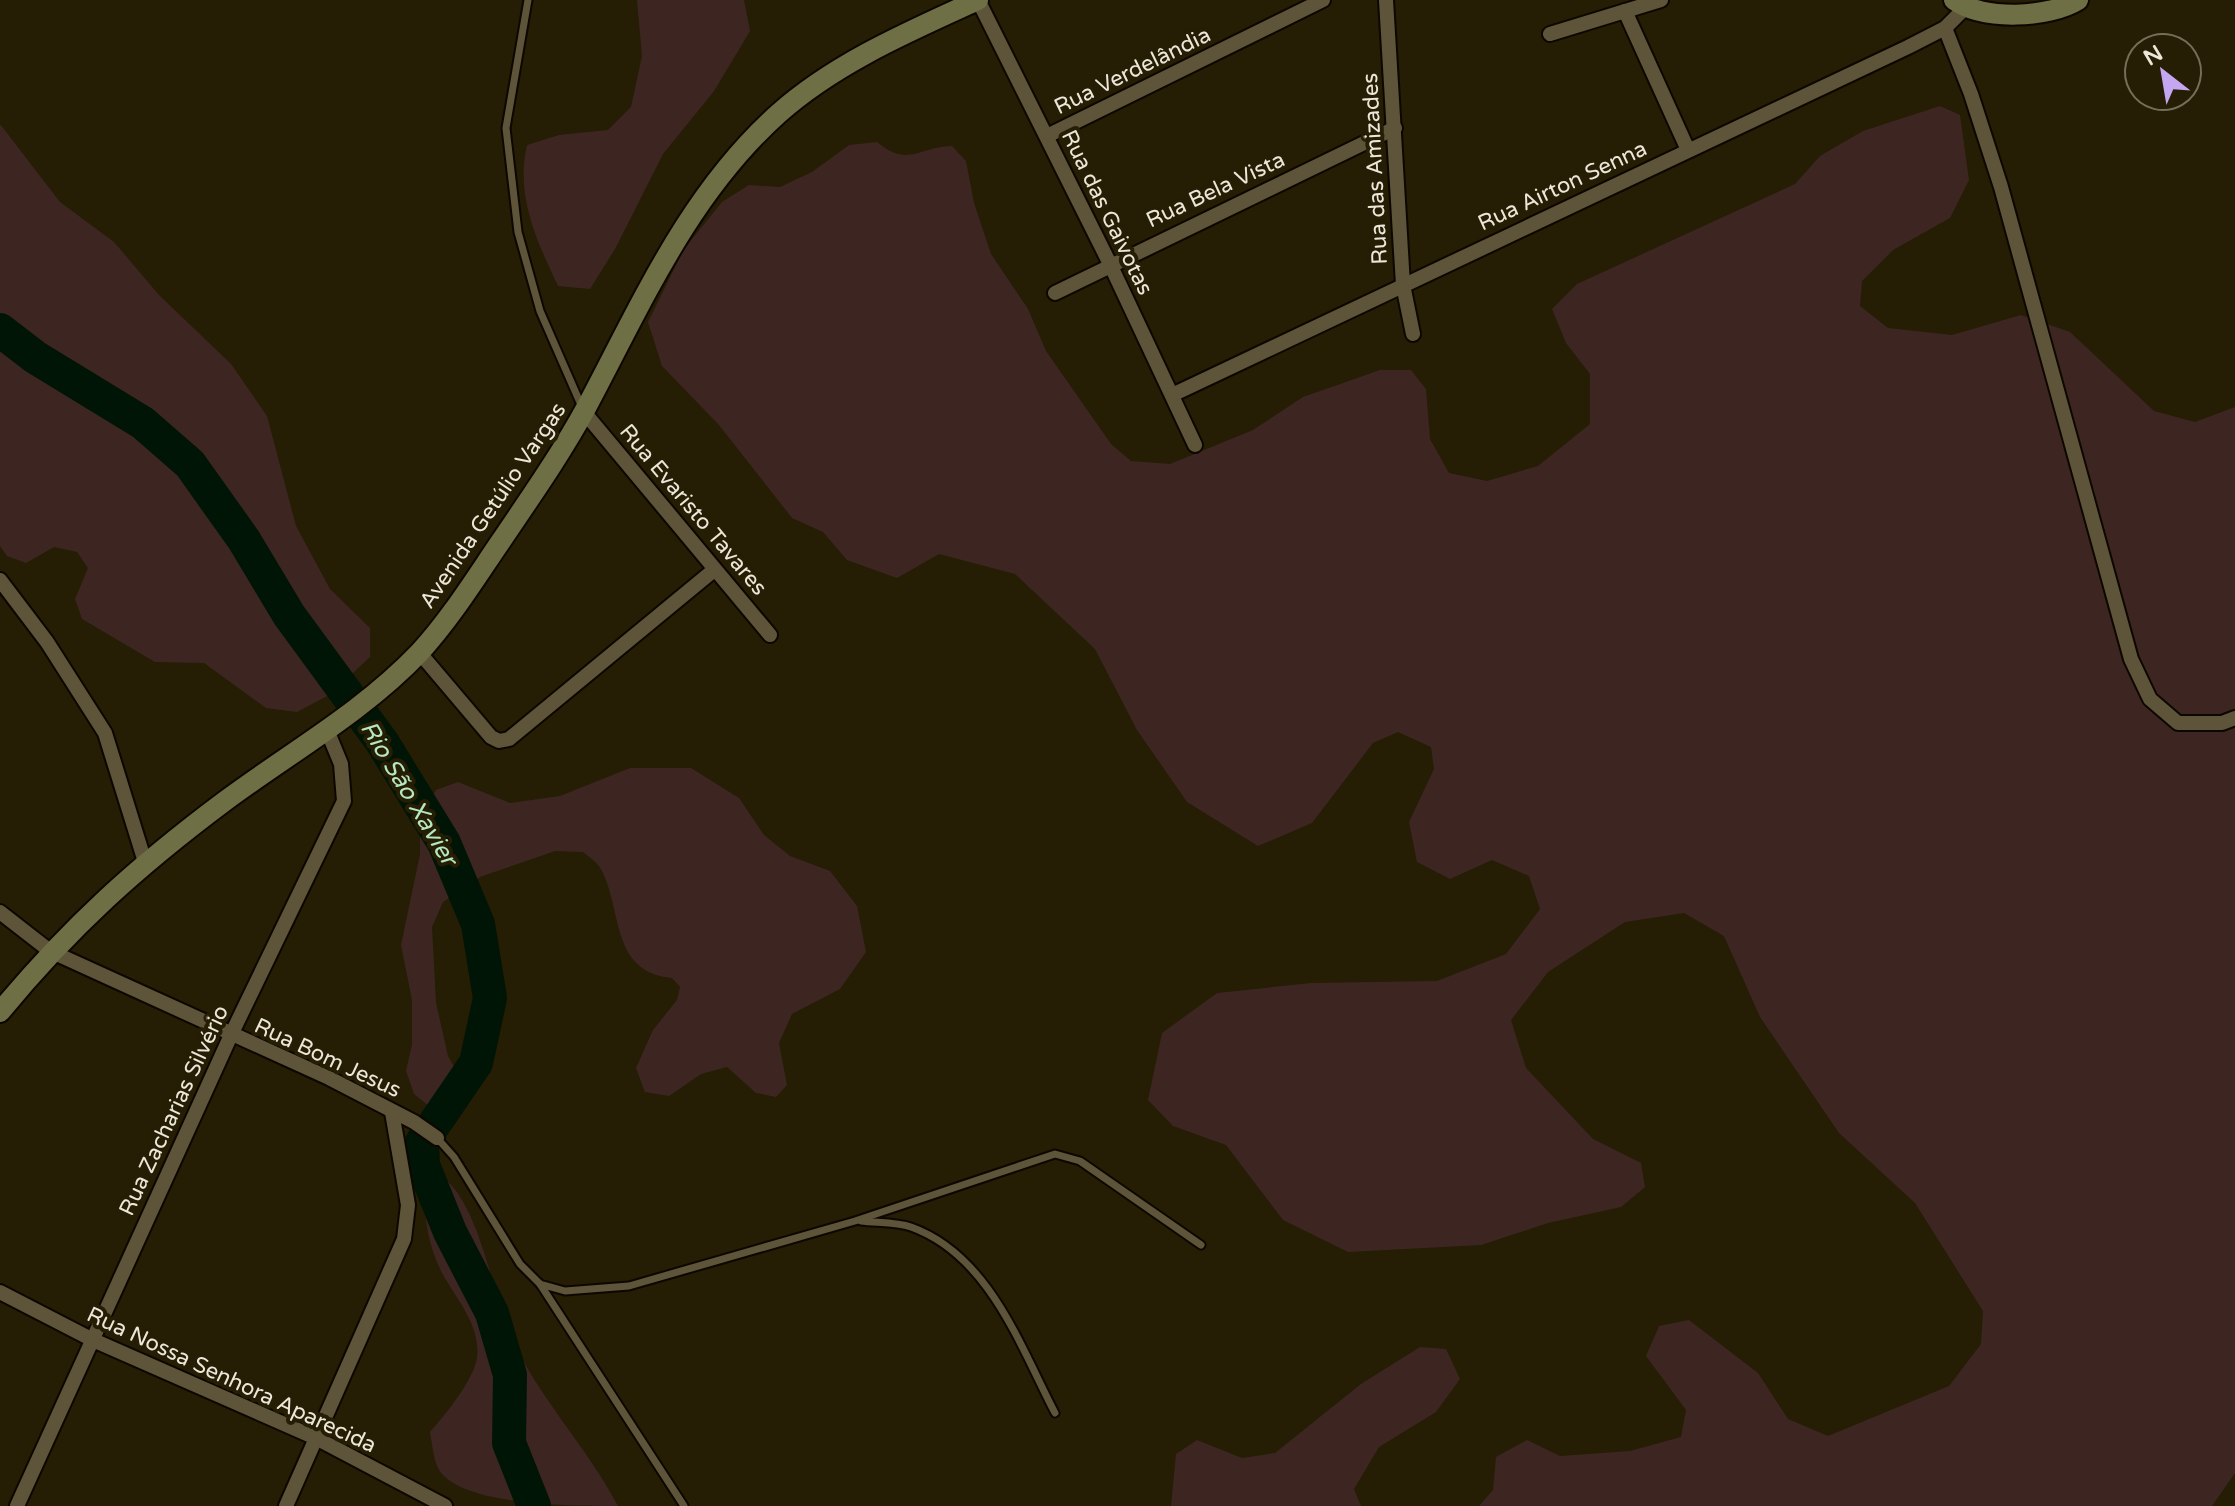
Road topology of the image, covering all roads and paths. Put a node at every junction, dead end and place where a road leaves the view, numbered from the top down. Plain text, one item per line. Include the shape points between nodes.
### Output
1 (528, 0) edge
2 (978, 0) edge
3 (1323, 0) edge
4 (1386, 0) edge
5 (1661, 0) edge
6 (2078, 0) edge
7 (1960, 4) edge
8 (1625, 11) junction
9 (1945, 28) junction
10 (1550, 34) dead end
11 (1395, 128) junction
12 (1047, 136) junction
13 (1688, 150) junction
14 (1110, 264) junction
15 (1403, 285) junction
16 (1055, 293) dead end
17 (1413, 334) dead end
18 (1172, 395) junction
19 (584, 412) junction
20 (1195, 445) dead end
21 (714, 570) junction
22 (0, 580) edge
23 (770, 635) dead end
24 (419, 652) junction
25 (2235, 718) edge
26 (327, 730) junction
27 (145, 862) junction
28 (0, 912) edge
29 (50, 951) junction
30 (0, 1012) edge
31 (231, 1035) junction
32 (392, 1112) junction
33 (437, 1138) joint
34 (855, 1221) junction
35 (1201, 1245) dead end
36 (540, 1284) junction
37 (0, 1292) edge
38 (93, 1340) junction
39 (1055, 1413) dead end
40 (316, 1438) junction
41 (17, 1506) edge
42 (286, 1506) edge
43 (445, 1506) edge
44 (684, 1506) edge

1 - 19 lane via 506,128 518,232 540,311
2 - 12 street, Rua das Gaivotas
2 - 19 street, Avenida Getúlio Vargas via 839,70 770,123 723,173 675,238
3 - 12 street, Rua Verdelândia
4 - 11 street, Rua das Amizades
5 - 8 street
6 - 7 street via 2058,12 2005,14
7 - 9 street, Rua Airton Senna
8 - 10 street
8 - 13 street
9 - 13 street, Rua Airton Senna
9 - 25 street via 2001,187 2131,659 2150,699 2178,723
11 - 14 street, Rua Bela Vista
11 - 15 street, Rua das Amizades
12 - 14 street, Rua das Gaivotas
13 - 15 street, Rua Airton Senna
14 - 16 street, Rua Bela Vista
14 - 18 street, Rua das Gaivotas
15 - 17 street, Rua das Amizades
15 - 18 street, Rua Airton Senna
18 - 20 street, Rua das Gaivotas
19 - 21 street, Rua Evaristo Tavares
19 - 24 street, Avenida Getúlio Vargas via 463,597
21 - 23 street, Rua Evaristo Tavares
21 - 24 street via 509,739 491,737
22 - 27 street via 105,733
24 - 26 street, Avenida Getúlio Vargas
26 - 27 street, Avenida Getúlio Vargas
26 - 31 street, Rua Zacharias Silvério via 341,764 344,801
27 - 29 street, Avenida Getúlio Vargas
28 - 29 street, Rua Bom Jesus
29 - 30 street, Avenida Getúlio Vargas
29 - 31 street, Rua Bom Jesus
31 - 32 street, Rua Bom Jesus
31 - 38 street, Rua Zacharias Silvério
32 - 33 street, Rua Bom Jesus
32 - 40 street via 408,1205 404,1239
33 - 36 lane via 520,1264
34 - 35 lane via 1055,1154 1080,1161
34 - 36 lane via 629,1286 565,1291
34 - 39 lane via 909,1226 953,1249 994,1296
36 - 44 lane
37 - 38 street, Rua Nossa Senhora Aparecida
38 - 40 street, Rua Nossa Senhora Aparecida
38 - 41 street, Rua Zacharias Silvério
40 - 42 street
40 - 43 street, Rua Nossa Senhora Aparecida

